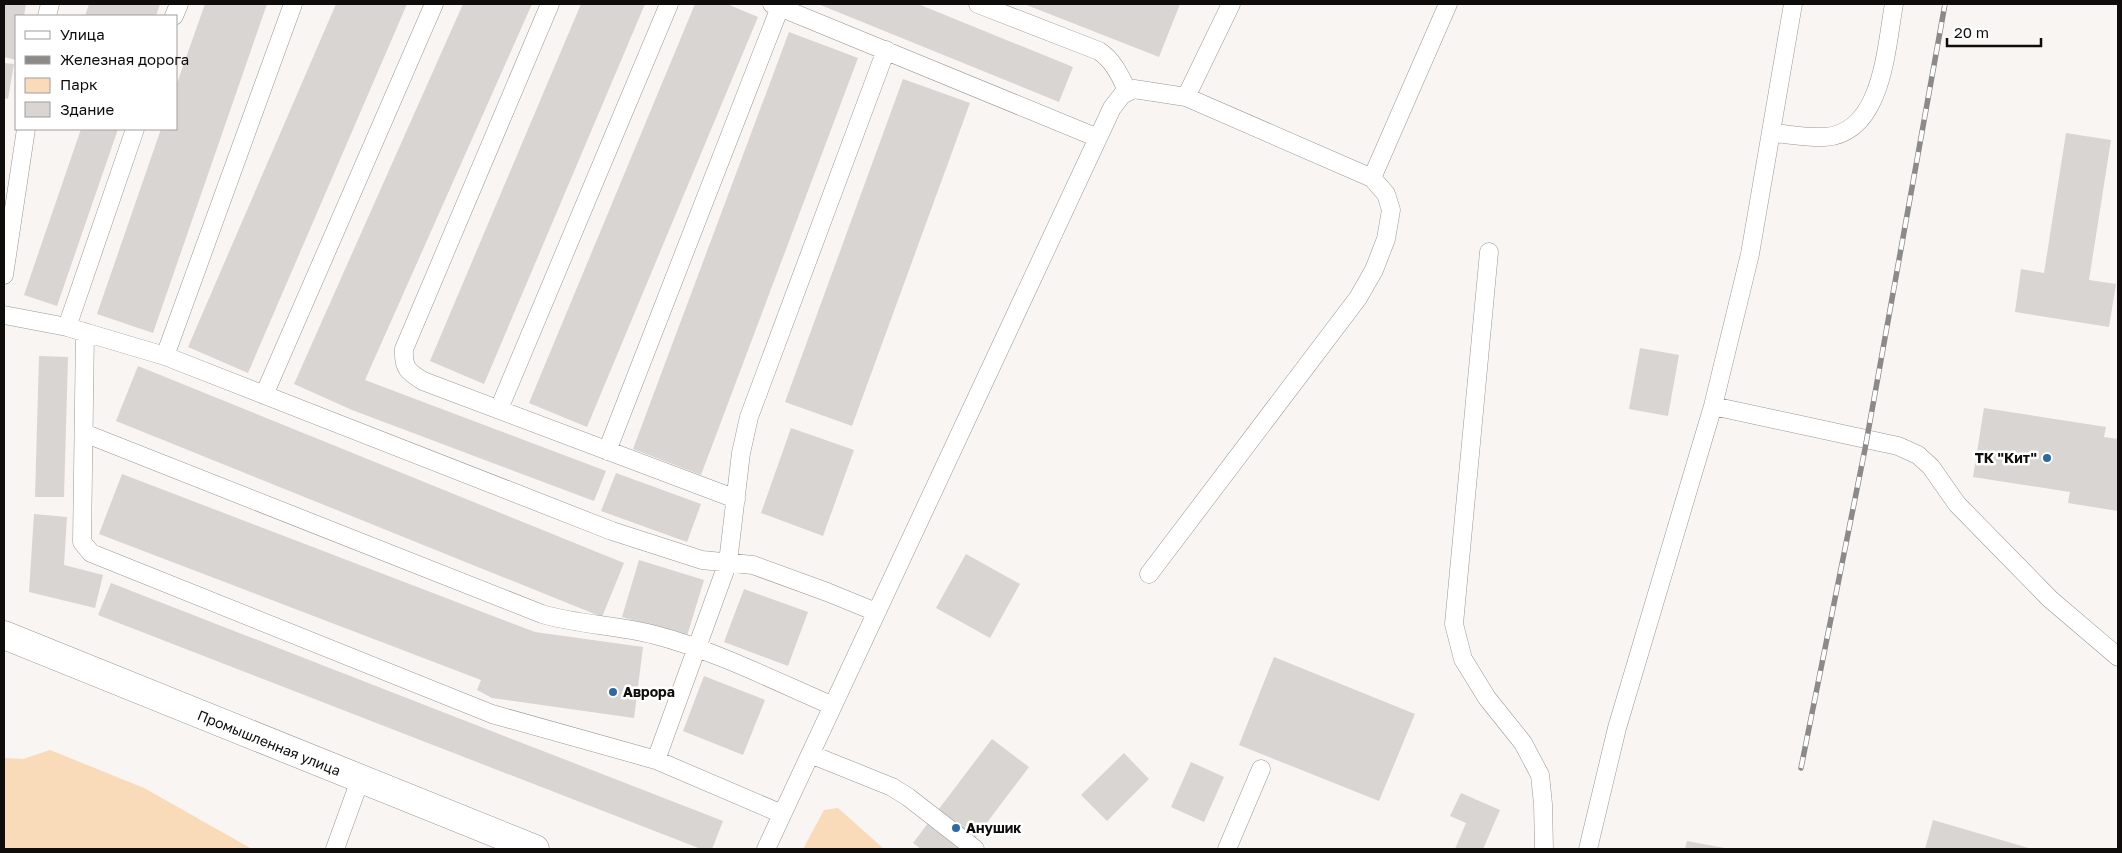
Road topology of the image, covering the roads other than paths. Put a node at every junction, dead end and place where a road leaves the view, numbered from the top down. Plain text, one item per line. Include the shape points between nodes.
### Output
1 (293, 4) edge
2 (434, 4) edge
3 (550, 4) edge
4 (669, 4) edge
5 (978, 4) edge
6 (1231, 4) edge
7 (1448, 4) edge
8 (1793, 4) edge
9 (1894, 4) edge
10 (776, 5) edge
11 (886, 50) junction
12 (1128, 92) junction
13 (1186, 97) junction
14 (26, 130) edge
15 (135, 130) edge
16 (1771, 133) junction
17 (1098, 138) junction
18 (12, 162) edge
19 (1372, 178) junction
20 (1489, 252) dead end
21 (4, 275) edge
22 (4, 315) edge
23 (67, 327) junction
24 (85, 332) junction
25 (165, 356) junction
26 (264, 395) junction
27 (1713, 406) junction
28 (499, 410) junction
29 (84, 433) junction
30 (607, 451) junction
31 (736, 499) junction
32 (728, 562) junction
33 (1149, 574) dead end
34 (876, 612) junction
35 (4, 636) edge
36 (697, 648) junction
37 (2118, 657) edge
38 (833, 706) junction
39 (810, 754) junction
40 (656, 760) junction
41 (1261, 769) dead end
42 (360, 780) junction
43 (782, 814) junction
44 (1232, 848) edge
45 (335, 849) edge
46 (535, 849) edge
47 (766, 849) edge
48 (975, 849) edge
49 (1544, 849) edge
50 (1588, 849) edge

1 - 25 lane
2 - 26 lane
3 - 28 lane via 404,350 404,362 411,373 423,381
4 - 28 lane
5 - 12 lane via 1099,51 1115,67
6 - 13 lane
7 - 19 lane
8 - 16 lane
9 - 16 lane via 1877,91 1870,107 1857,123 1826,137
10 - 11 lane
10 - 30 lane
11 - 17 lane
11 - 31 lane via 749,417
12 - 13 lane via 1134,88
12 - 17 lane via 1112,108
13 - 19 lane
14 - 18 lane
15 - 23 lane
16 - 27 lane via 1750,254
17 - 34 lane
18 - 21 lane
19 - 33 lane via 1386,194 1391,210 1386,239 1374,270 1358,298
20 - 49 lane via 1454,624 1463,659 1487,698 1523,744 1540,775
22 - 23 lane
23 - 24 lane
24 - 25 lane
24 - 29 lane
25 - 26 lane
26 - 32 lane via 612,531 702,560
27 - 37 lane via 1898,446 1918,455 1931,467 1957,504 2050,599
27 - 50 lane via 1617,728
28 - 30 lane
29 - 36 lane via 542,614 654,634
29 - 40 lane via 82,542 91,553 492,714
30 - 31 lane
31 - 32 lane
32 - 34 lane via 754,565
32 - 36 lane
34 - 38 lane
35 - 42 street, Промышленная улица
36 - 38 lane
36 - 40 lane
38 - 39 lane
39 - 43 lane
39 - 48 lane via 892,787
40 - 43 lane
41 - 44 lane
42 - 45 lane
42 - 46 street, Промышленная улица
43 - 47 lane

